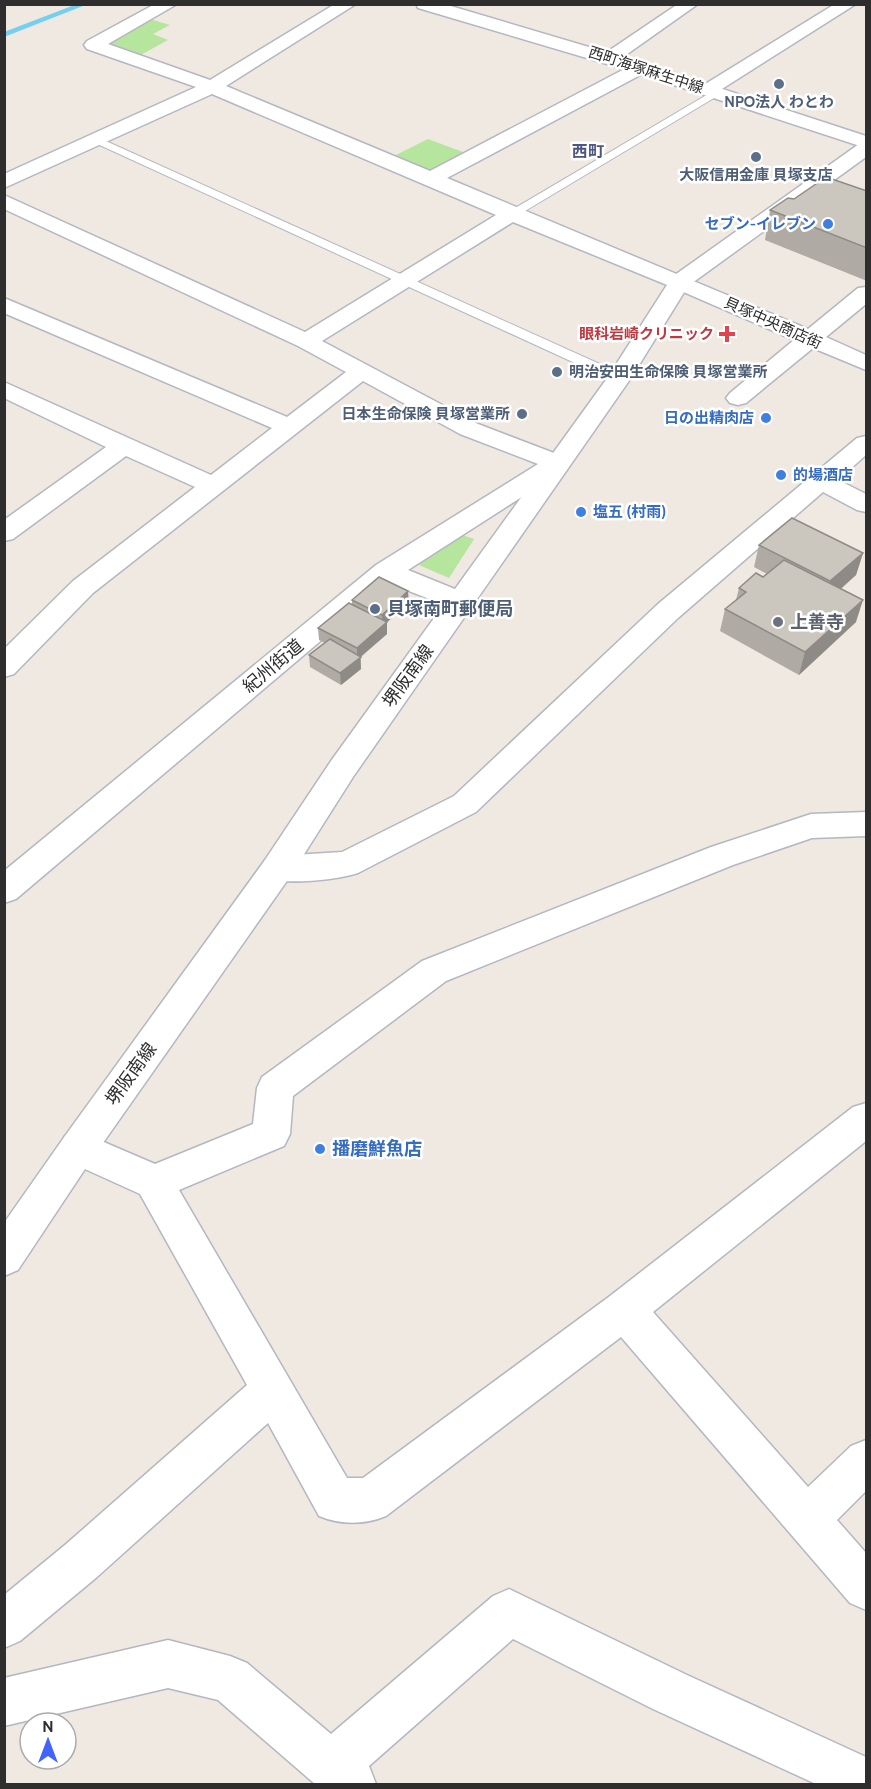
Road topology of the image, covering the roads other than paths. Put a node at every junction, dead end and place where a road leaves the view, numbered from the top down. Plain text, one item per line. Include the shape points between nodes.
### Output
1 (169, 4) edge
2 (348, 4) edge
3 (424, 4) edge
4 (690, 4) edge
5 (808, 4) edge
6 (847, 12) edge
7 (609, 58) junction
8 (640, 68) junction
9 (212, 87) junction
10 (712, 91) junction
11 (97, 140) junction
12 (867, 142) edge
13 (867, 148) edge
14 (431, 178) junction
15 (4, 182) edge
16 (4, 201) edge
17 (510, 214) junction
18 (406, 280) junction
19 (680, 282) junction
20 (867, 293) edge
21 (4, 304) edge
22 (810, 340) junction
23 (306, 341) junction
24 (867, 363) edge
25 (362, 371) junction
26 (619, 378) junction
27 (4, 389) edge
28 (738, 398) dead end
29 (290, 427) junction
30 (867, 443) edge
31 (124, 446) junction
32 (558, 463) junction
33 (821, 481) junction
34 (214, 486) junction
35 (867, 504) edge
36 (4, 533) edge
37 (386, 571) junction
38 (462, 602) junction
39 (4, 667) edge
40 (867, 824) edge
41 (277, 869) junction
42 (6, 886) edge
43 (867, 1119) edge
44 (78, 1148) junction
45 (154, 1182) junction
46 (4, 1257) edge
47 (624, 1310) junction
48 (273, 1390) junction
49 (867, 1461) edge
50 (807, 1519) junction
51 (867, 1587) edge
52 (4, 1625) edge
53 (4, 1702) edge
54 (342, 1775) edge
55 (867, 1782) edge

1 - 9 street, 貝塚中央商店街 via 93,45
2 - 9 street
3 - 7 street, 西町海塚麻生中線
4 - 7 street
5 - 6 street
6 - 10 street
7 - 8 street, 西町海塚麻生中線
8 - 10 street, 西町海塚麻生中線
8 - 14 street
9 - 11 street
9 - 14 street, 貝塚中央商店街
10 - 12 street, 西町海塚麻生中線
10 - 17 lane
11 - 15 street
11 - 18 lane
13 - 19 street, 堺阪南線
14 - 17 street, 貝塚中央商店街
16 - 23 street
17 - 18 street
17 - 19 street, 貝塚中央商店街
18 - 23 street
18 - 26 lane
19 - 22 street, 貝塚中央商店街
19 - 26 street, 堺阪南線
20 - 22 street
21 - 29 street
22 - 24 street, 貝塚中央商店街
22 - 28 street
23 - 25 street
25 - 29 street
25 - 32 street via 469,429
26 - 32 street, 堺阪南線
27 - 31 street
29 - 34 street
30 - 33 street
31 - 34 street
31 - 36 street
32 - 37 street, 紀州街道
32 - 38 street, 堺阪南線
33 - 35 street
33 - 41 street via 668,611 465,804 347,864
34 - 39 street via 83,587
37 - 38 street
37 - 42 street, 紀州街道
38 - 41 street, 堺阪南線 via 342,769
40 - 45 street via 811,826 722,856 434,971 276,1088 271,1134
41 - 44 street, 堺阪南線
43 - 47 street
44 - 45 street
44 - 46 street, 堺阪南線
45 - 48 street
47 - 48 street via 370,1500 335,1500
47 - 50 street
48 - 52 street
49 - 50 street
50 - 51 street
53 - 54 street via 168,1664 230,1680
54 - 55 street via 509,1612 670,1692

